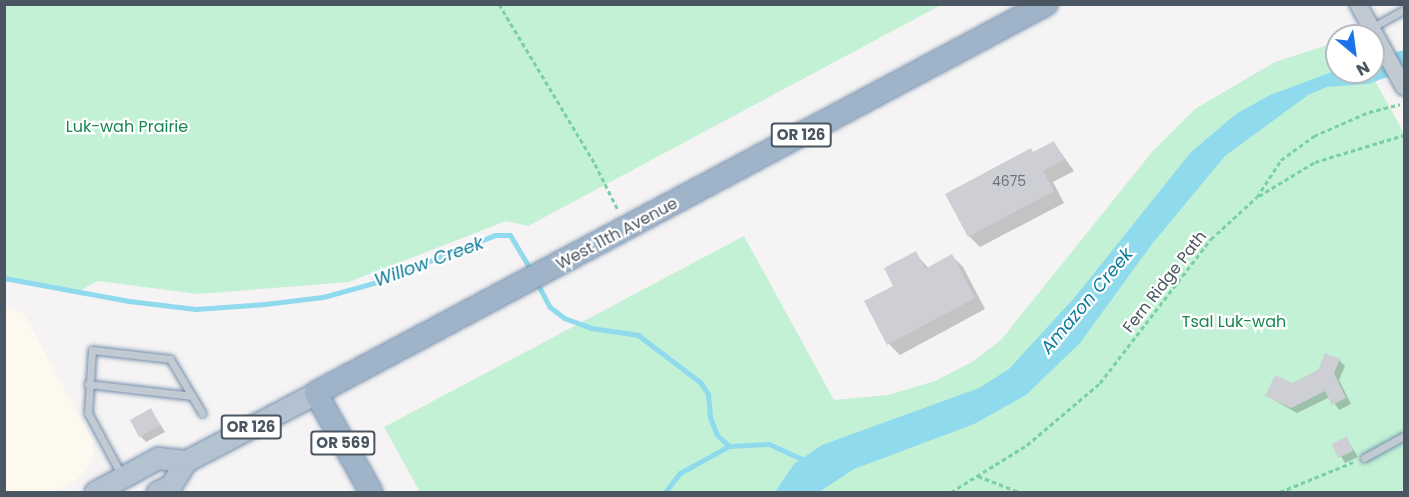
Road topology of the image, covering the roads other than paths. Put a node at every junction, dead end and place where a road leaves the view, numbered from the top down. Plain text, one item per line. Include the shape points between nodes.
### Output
1 (1046, 4) edge
2 (1358, 4) edge
3 (1404, 10) edge
4 (1369, 24) edge
5 (1385, 24) edge
6 (1385, 52) edge
7 (1404, 87) edge
8 (88, 384) junction
9 (316, 393) junction
10 (192, 396) junction
11 (202, 413) dead end
12 (1404, 436) edge
13 (1364, 458) road end
14 (186, 461) junction
15 (122, 477) junction
16 (95, 492) edge
17 (157, 492) edge
18 (371, 492) edge

1 - 9 highway, West 11th Avenue / OR 126
2 - 4 street
3 - 5 lane
6 - 7 street
8 - 10 lane
8 - 10 lane via 92,350 167,357
8 - 15 lane via 88,413
9 - 14 main road, West 11th Avenue / OR 126
9 - 18 highway, OR 569
10 - 11 lane
12 - 13 lane
14 - 15 main road via 158,458
14 - 17 main road, West 11th Avenue / OR 126 via 171,485
15 - 16 main road

